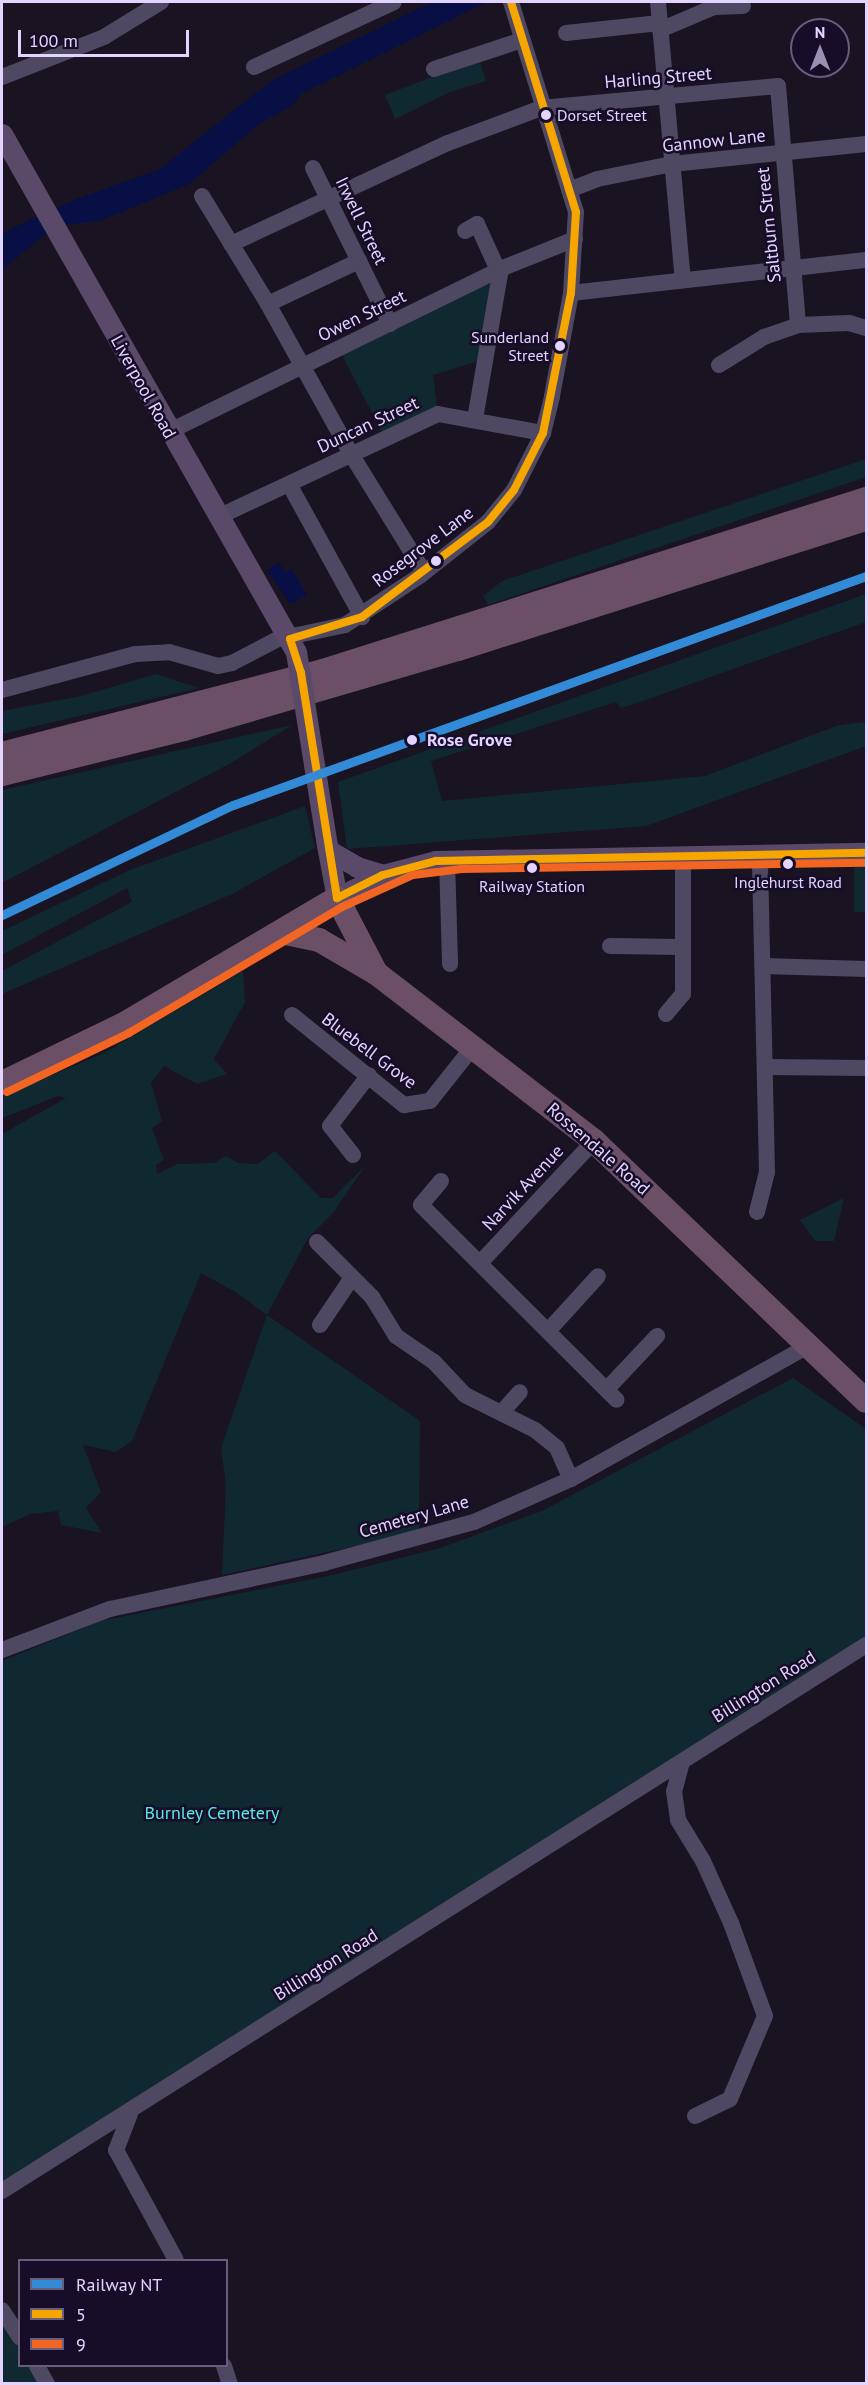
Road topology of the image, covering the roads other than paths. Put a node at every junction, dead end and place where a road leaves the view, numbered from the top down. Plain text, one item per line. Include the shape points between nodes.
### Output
1 (161, 2) edge
2 (394, 2) edge
3 (658, 2) edge
4 (714, 4) edge
5 (512, 6) edge
6 (743, 6) dead end
7 (660, 26) junction
8 (566, 33) dead end
9 (522, 40) junction
10 (254, 67) dead end
11 (434, 69) dead end
12 (2, 77) edge
13 (778, 86) joint
14 (665, 97) junction
15 (542, 108) junction
16 (2, 134) edge
17 (867, 144) edge
18 (781, 153) junction
19 (672, 164) junction
20 (313, 168) dead end
21 (569, 190) junction
22 (202, 196) dead end
23 (329, 200) junction
24 (465, 231) dead end
25 (576, 239) junction
26 (231, 244) junction
27 (867, 260) edge
28 (359, 261) junction
29 (793, 268) junction
30 (499, 269) junction
31 (683, 280) junction
32 (571, 293) junction
33 (268, 304) junction
34 (390, 324) junction
35 (798, 325) junction
36 (867, 328) edge
37 (719, 364) dead end
38 (302, 367) junction
39 (475, 418) junction
40 (168, 432) junction
41 (543, 433) junction
42 (351, 454) junction
43 (289, 484) junction
44 (867, 488) edge
45 (867, 499) edge
46 (218, 517) junction
47 (867, 519) edge
48 (707, 550) junction
49 (424, 572) junction
50 (362, 617) junction
51 (293, 646) junction
52 (2, 690) edge
53 (2, 754) edge
54 (2, 774) edge
55 (328, 847) junction
56 (867, 853) edge
57 (683, 856) junction
58 (760, 856) junction
59 (447, 860) junction
60 (383, 875) junction
61 (337, 898) junction
62 (281, 932) junction
63 (610, 946) dead end
64 (683, 947) junction
65 (450, 964) dead end
66 (763, 966) junction
67 (867, 969) edge
68 (376, 973) junction
69 (666, 1014) dead end
70 (292, 1015) dead end
71 (472, 1048) junction
72 (766, 1066) junction
73 (867, 1068) edge
74 (369, 1076) junction
75 (2, 1083) edge
76 (594, 1141) junction
77 (353, 1155) dead end
78 (441, 1182) dead end
79 (757, 1212) dead end
80 (317, 1249) dead end
81 (480, 1263) junction
82 (598, 1276) dead end
83 (351, 1279) junction
84 (320, 1325) dead end
85 (548, 1331) junction
86 (657, 1336) dead end
87 (808, 1346) junction
88 (520, 1392) dead end
89 (867, 1401) edge
90 (501, 1413) junction
91 (571, 1479) junction
92 (867, 1645) edge
93 (2, 1650) edge
94 (682, 1762) junction
95 (130, 2113) junction
96 (695, 2116) dead end
97 (2, 2191) edge
98 (175, 2259) edge
99 (2, 2310) edge
100 (18, 2335) edge
101 (38, 2367) edge
102 (224, 2367) edge
103 (47, 2384) edge
104 (230, 2384) edge

1 - 12 street via 104,37
2 - 10 street
3 - 7 street
4 - 6 street
4 - 7 street
5 - 9 street, Rosegrove Lane
7 - 8 street
7 - 14 street
9 - 11 street
9 - 15 street, Rosegrove Lane
13 - 14 street, Harling Street
13 - 18 street, Saltburn Street
14 - 15 street, Harling Street
14 - 19 street
15 - 21 street, Rosegrove Lane
15 - 23 street via 448,143
16 - 40 main road, Liverpool Road
17 - 18 street, Gannow Lane
18 - 19 street, Gannow Lane
18 - 29 street, Saltburn Street
19 - 21 street, Gannow Lane via 597,179
19 - 31 street
20 - 23 street, Irwell Street
21 - 25 street, Rosegrove Lane via 576,212
22 - 26 street
23 - 26 street
23 - 28 street, Irwell Street
24 - 30 street via 477,224
25 - 30 street, Owen Street
25 - 32 street, Rosegrove Lane
26 - 33 street
27 - 29 street
28 - 33 street
28 - 34 street, Irwell Street
29 - 31 street
29 - 35 street, Saltburn Street
30 - 34 street, Owen Street
30 - 39 street
31 - 32 street
32 - 41 street, Rosegrove Lane
33 - 38 street
34 - 38 street, Owen Street
35 - 36 street via 849,323
35 - 37 street via 764,337
38 - 40 street, Owen Street
38 - 42 street
39 - 41 street, Duncan Street
39 - 42 street, Duncan Street via 438,414
40 - 46 main road, Liverpool Road
41 - 49 street, Rosegrove Lane via 514,490 488,522
42 - 43 street, Duncan Street
42 - 49 street
43 - 46 street, Duncan Street
43 - 50 street
44 - 48 highway via 770,521
45 - 48 highway
46 - 51 main road, Liverpool Road
47 - 54 highway via 425,659 183,729
48 - 53 highway via 324,671
49 - 50 street, Rosegrove Lane
50 - 51 street, Rosegrove Lane
51 - 52 street, Rosegrove Lane via 278,639 232,663 218,666 169,652 135,654
51 - 55 main road, bridge
55 - 60 main road via 357,867
55 - 61 main road
56 - 58 main road
57 - 58 main road
57 - 59 main road
57 - 64 street
58 - 66 street
59 - 60 main road via 410,865
59 - 65 street
60 - 61 main road
61 - 62 highway
61 - 68 highway, Rossendale Road
62 - 68 highway via 319,940
62 - 75 highway via 124,1024
63 - 64 street
64 - 69 street via 683,994
66 - 67 street
66 - 72 street
68 - 71 highway, Rossendale Road
70 - 74 street, Bluebell Grove
71 - 74 street, Bluebell Grove via 430,1101 416,1106 404,1105
71 - 76 highway, Rossendale Road
72 - 73 street
72 - 79 street via 767,1172
74 - 77 street via 330,1126
76 - 81 street, Narvik Avenue
76 - 87 highway, Rossendale Road
78 - 81 street via 421,1205
80 - 83 street
81 - 85 street
82 - 85 street
83 - 84 street
83 - 90 street via 372,1297 396,1336 434,1362 465,1395
85 - 86 street via 612,1394
87 - 89 highway, Rossendale Road
87 - 91 street, Cemetery Lane
88 - 90 street
90 - 91 street via 535,1430 557,1448
91 - 93 street, Cemetery Lane via 474,1522 324,1563 110,1610
92 - 94 street, Billington Road
94 - 95 street, Billington Road
94 - 96 street via 674,1791 678,1820 703,1861 731,1923 765,2016 730,2099
95 - 97 street, Billington Road
95 - 98 street via 116,2150
99 - 100 street
101 - 103 street
102 - 104 street

